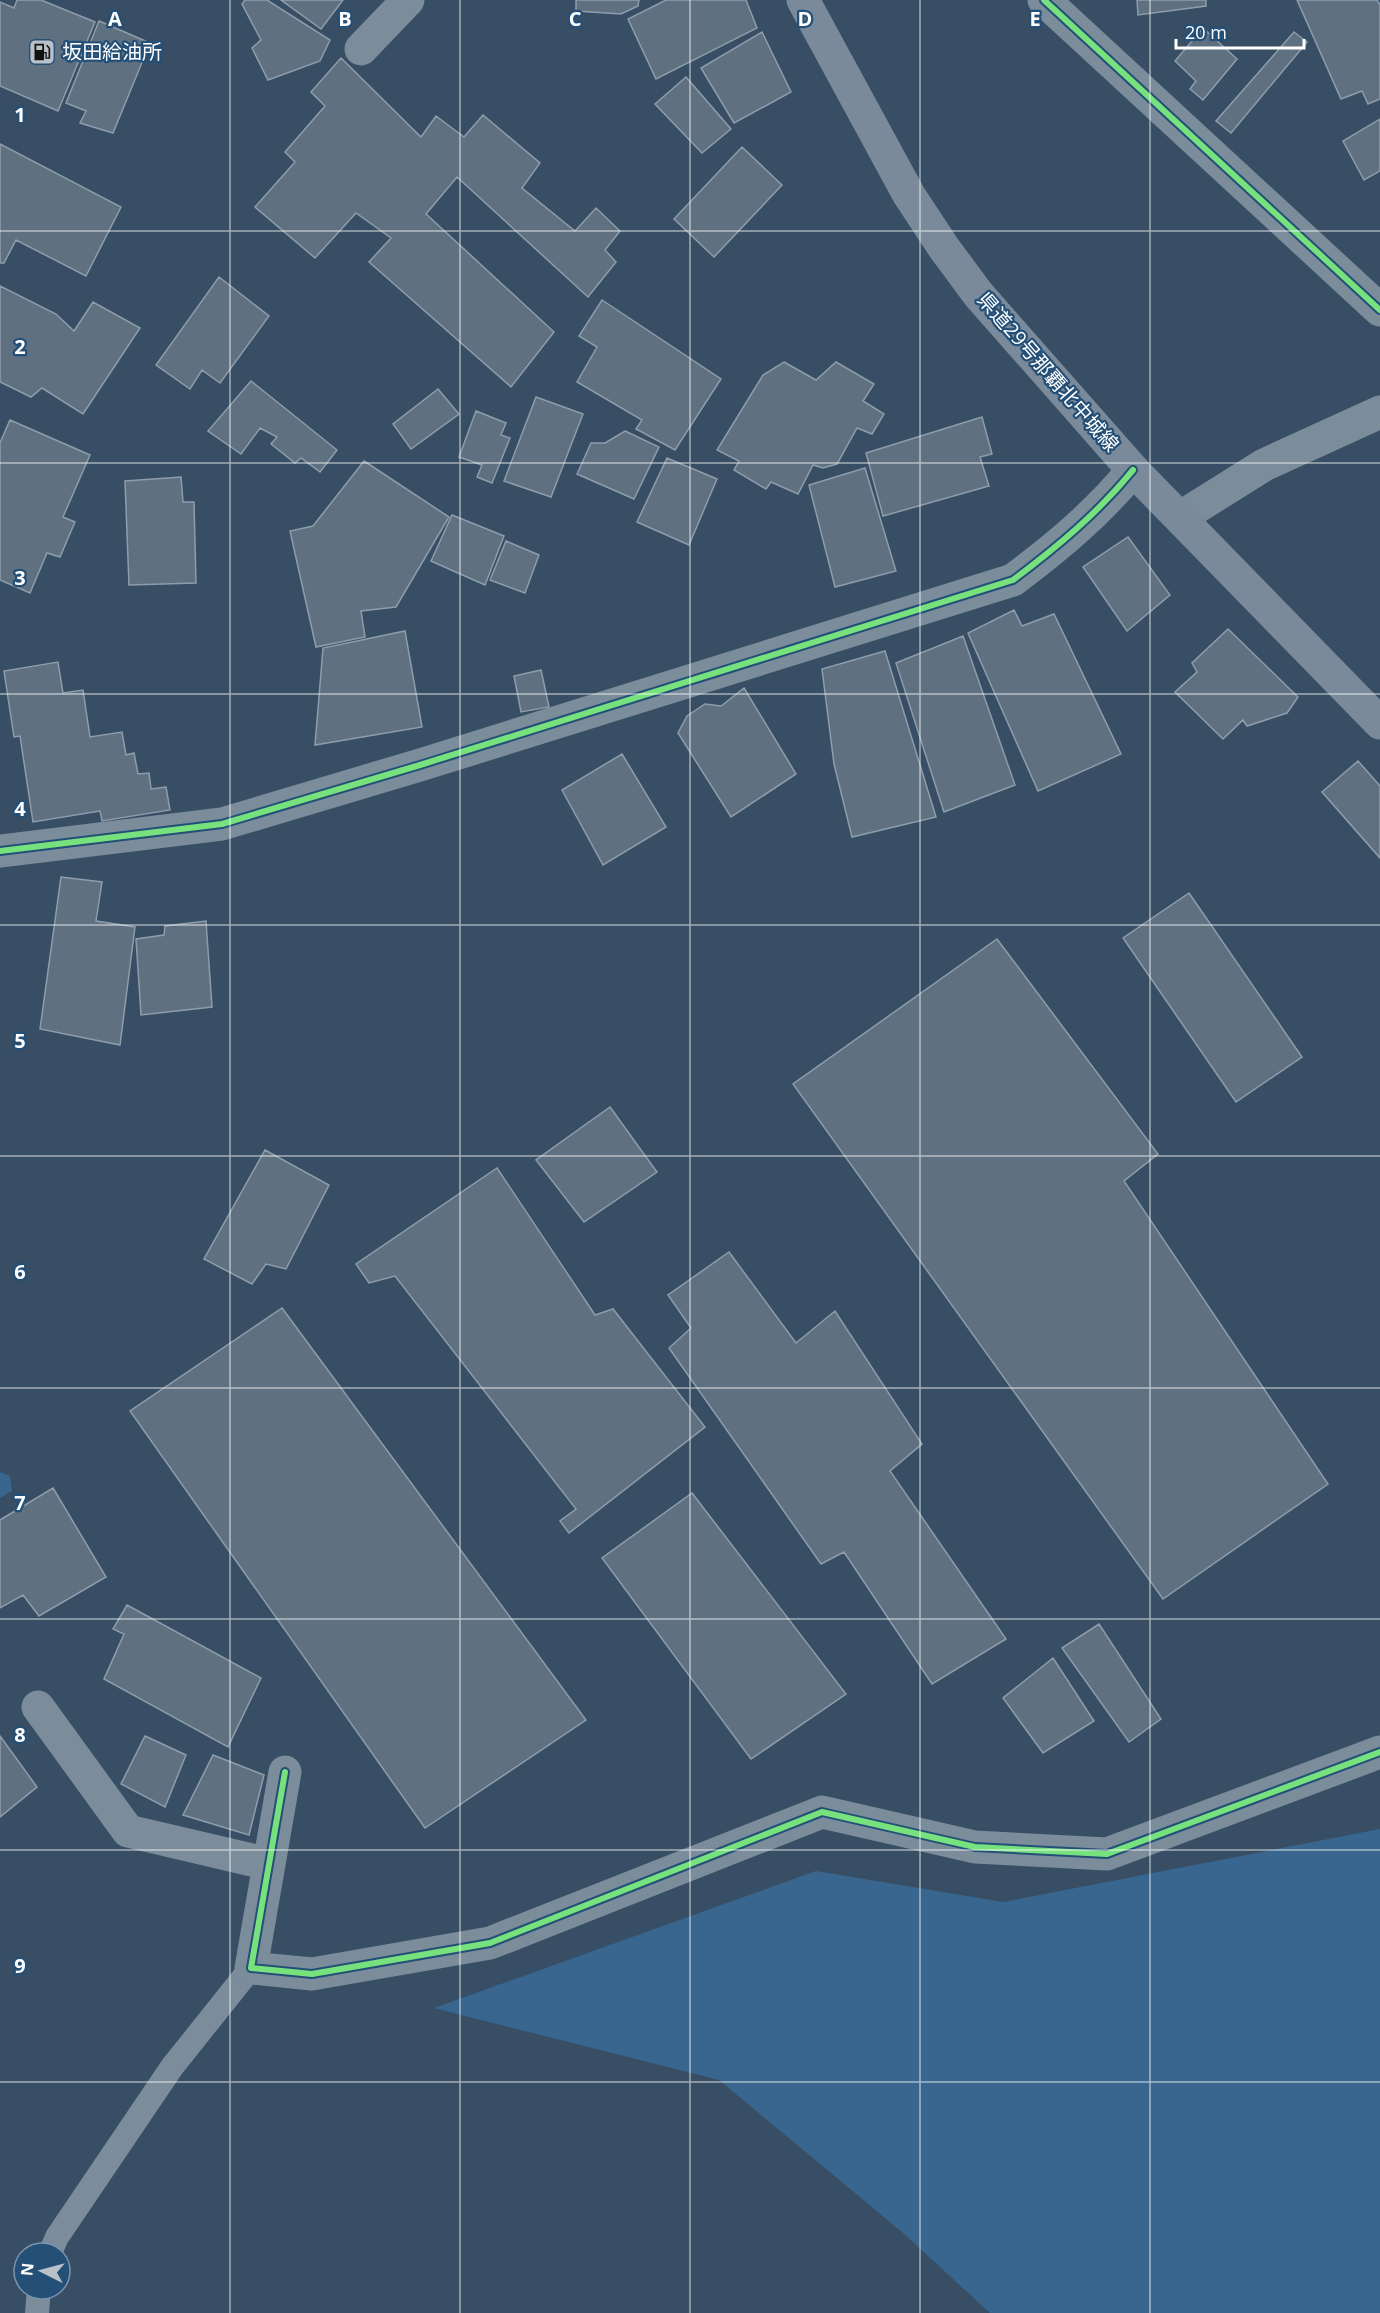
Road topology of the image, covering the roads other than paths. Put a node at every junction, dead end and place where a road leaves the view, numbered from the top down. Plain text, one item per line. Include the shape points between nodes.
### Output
1 (408, 0) edge
2 (803, 0) edge
3 (1044, 0) edge
4 (361, 49) dead end
5 (1380, 310) edge
6 (1380, 412) edge
7 (1133, 470) junction
8 (1181, 517) junction
9 (1380, 723) edge
10 (0, 851) edge
11 (38, 1707) dead end
12 (1380, 1752) edge
13 (285, 1772) dead end
14 (269, 1864) junction
15 (251, 1968) junction
16 (55, 2241) edge

1 - 4 street
2 - 7 main road, 県道29号那覇北中城線 via 909,195 944,248 1000,320
3 - 5 street
6 - 8 street via 1264,465
7 - 8 main road, 県道29号那覇北中城線
7 - 10 street via 1108,500 1061,544 1013,580 222,824
8 - 9 main road, 県道29号那覇北中城線
11 - 14 street via 128,1831
12 - 15 street via 1107,1854 975,1847 822,1812 490,1943 312,1974
13 - 14 street
14 - 15 street
15 - 16 lane via 172,2067

